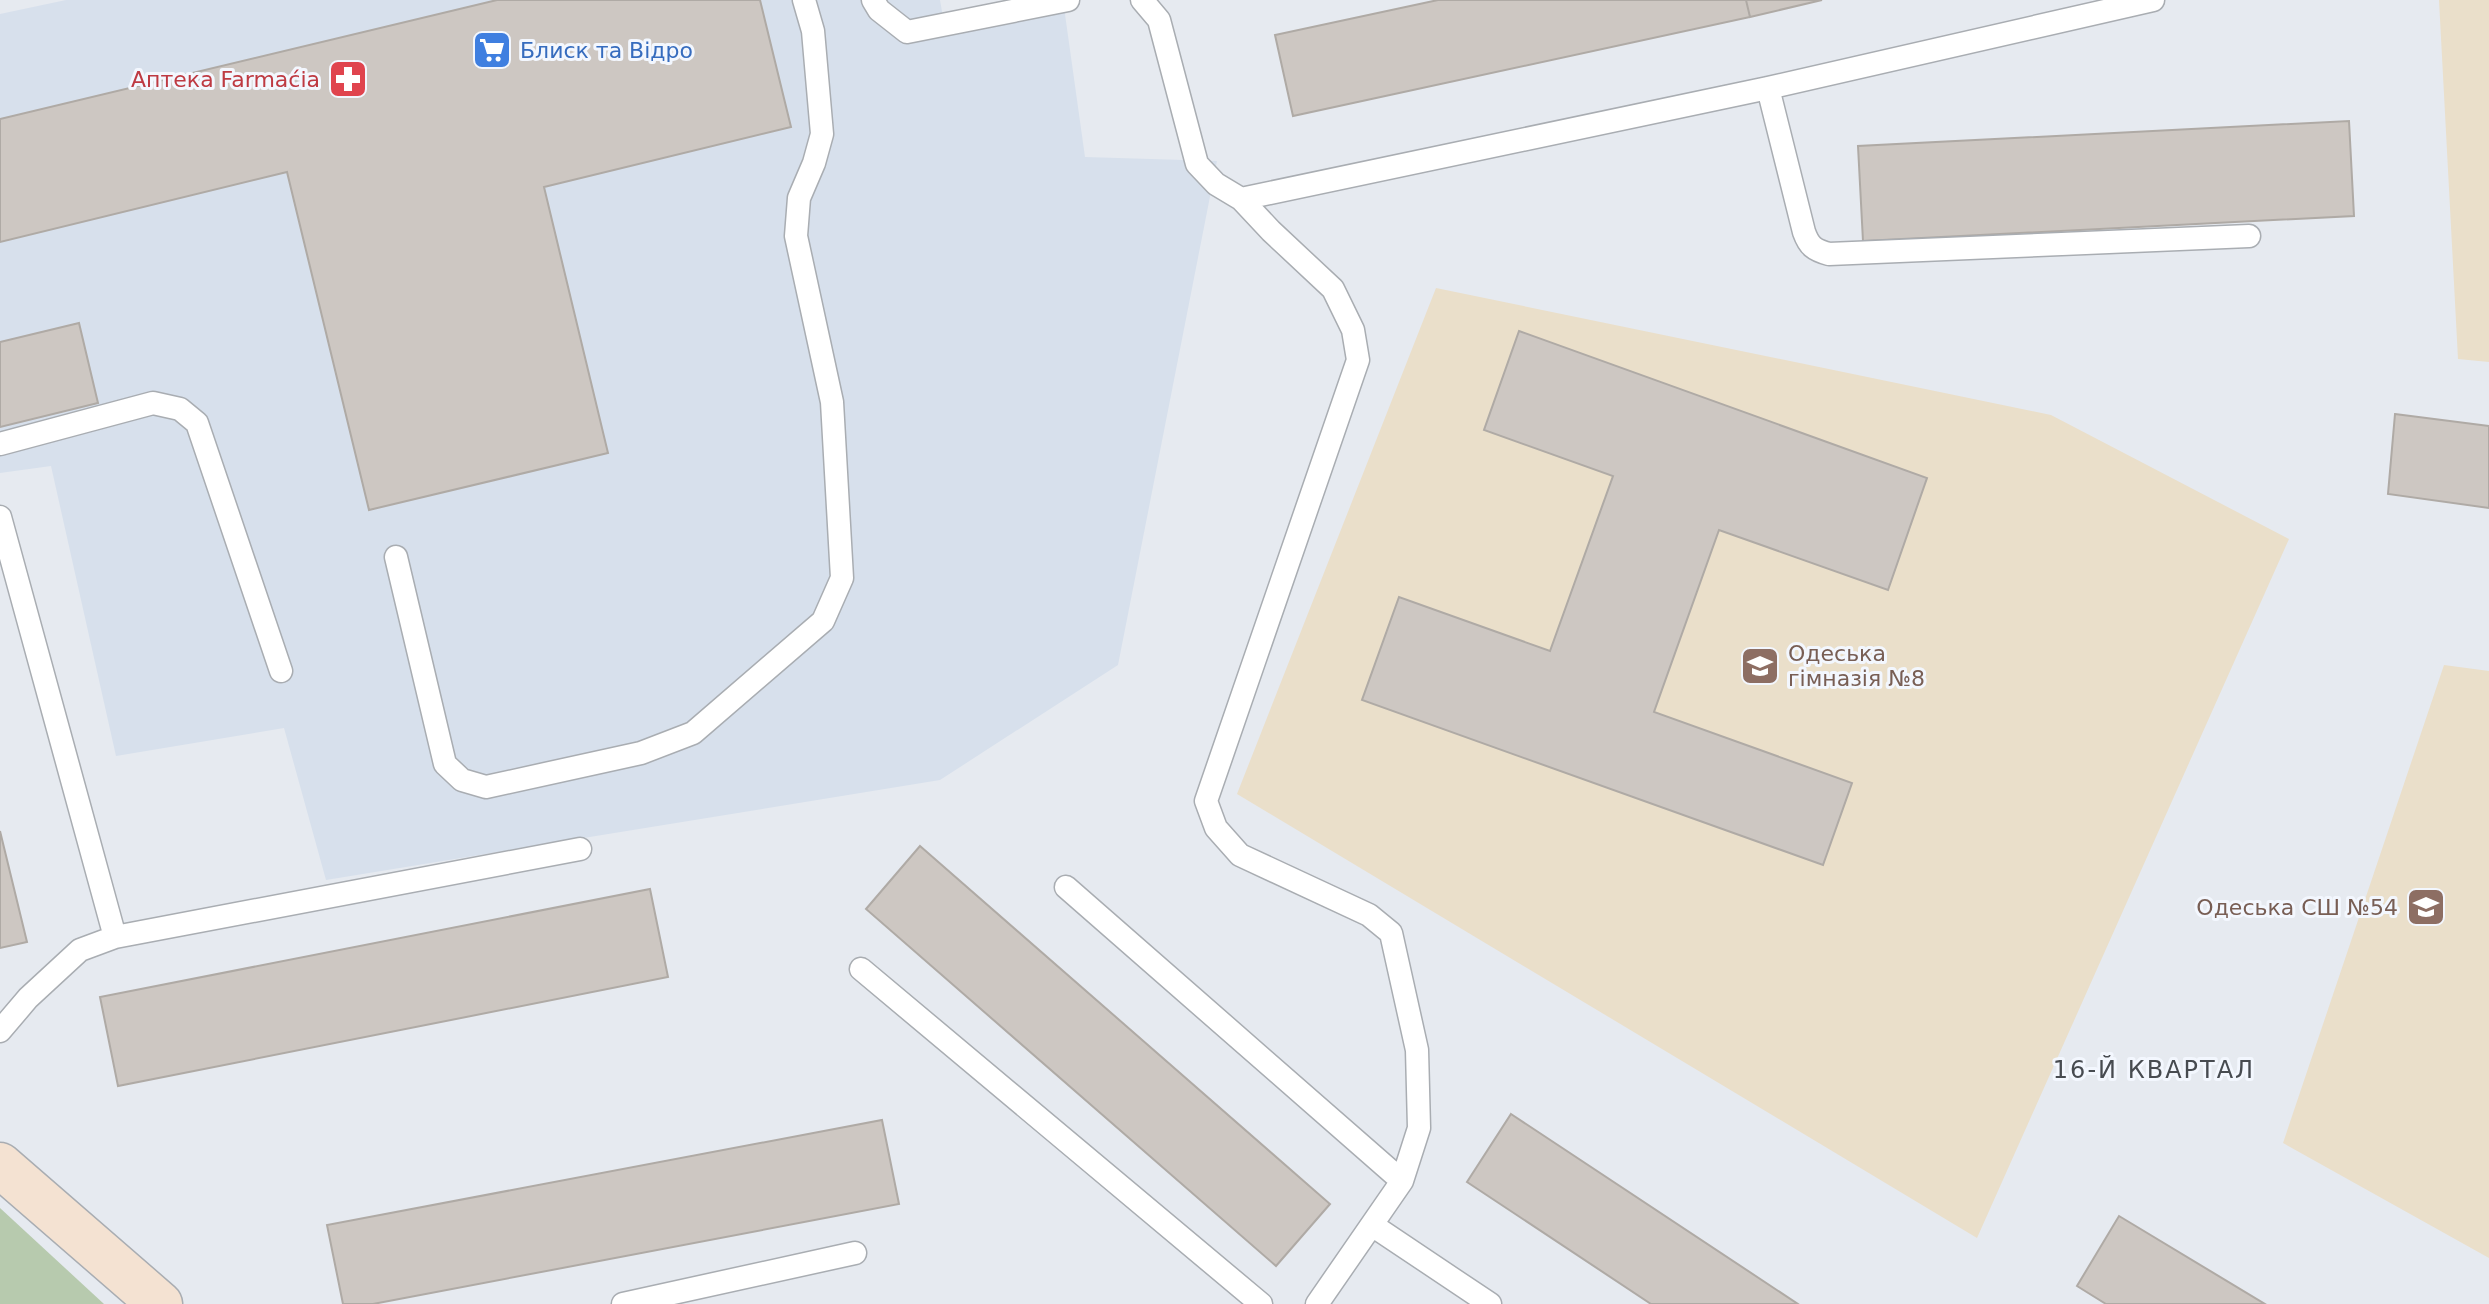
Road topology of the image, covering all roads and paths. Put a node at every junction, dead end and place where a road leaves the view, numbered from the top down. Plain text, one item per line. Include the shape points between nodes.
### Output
1 (804, 0) edge
2 (873, 0) edge
3 (1068, 0) edge
4 (1142, 0) edge
5 (2153, 0) edge
6 (1768, 88) junction
7 (1241, 199) junction
8 (2249, 236) dead end
9 (0, 444) edge
10 (0, 517) edge
11 (396, 557) dead end
12 (281, 671) dead end
13 (580, 849) dead end
14 (1066, 887) dead end
15 (115, 937) junction
16 (861, 969) dead end
17 (0, 1031) edge
18 (0, 1165) edge
19 (1402, 1181) junction
20 (1372, 1225) junction
21 (855, 1253) dead end
22 (160, 1304) edge
23 (623, 1304) edge
24 (1261, 1304) edge
25 (1317, 1304) edge
26 (1490, 1304) edge

1 - 11 lane via 813,31 822,134 799,198 796,236 832,402 842,578 823,621 693,733 641,753 486,787 462,780 445,764
2 - 3 lane via 907,32
4 - 7 lane via 1159,20 1197,164
5 - 6 lane
6 - 7 lane
6 - 8 lane via 1804,232 1818,251
7 - 19 lane via 1333,289 1353,330 1358,360 1206,801 1216,828 1240,855 1369,915 1391,933 1417,1050 1419,1128
9 - 12 lane via 153,403 180,409 197,423
10 - 15 lane
13 - 15 lane
14 - 19 lane
15 - 17 lane via 80,950
16 - 24 lane
18 - 22 street
19 - 20 lane
20 - 25 lane
20 - 26 lane
21 - 23 lane

